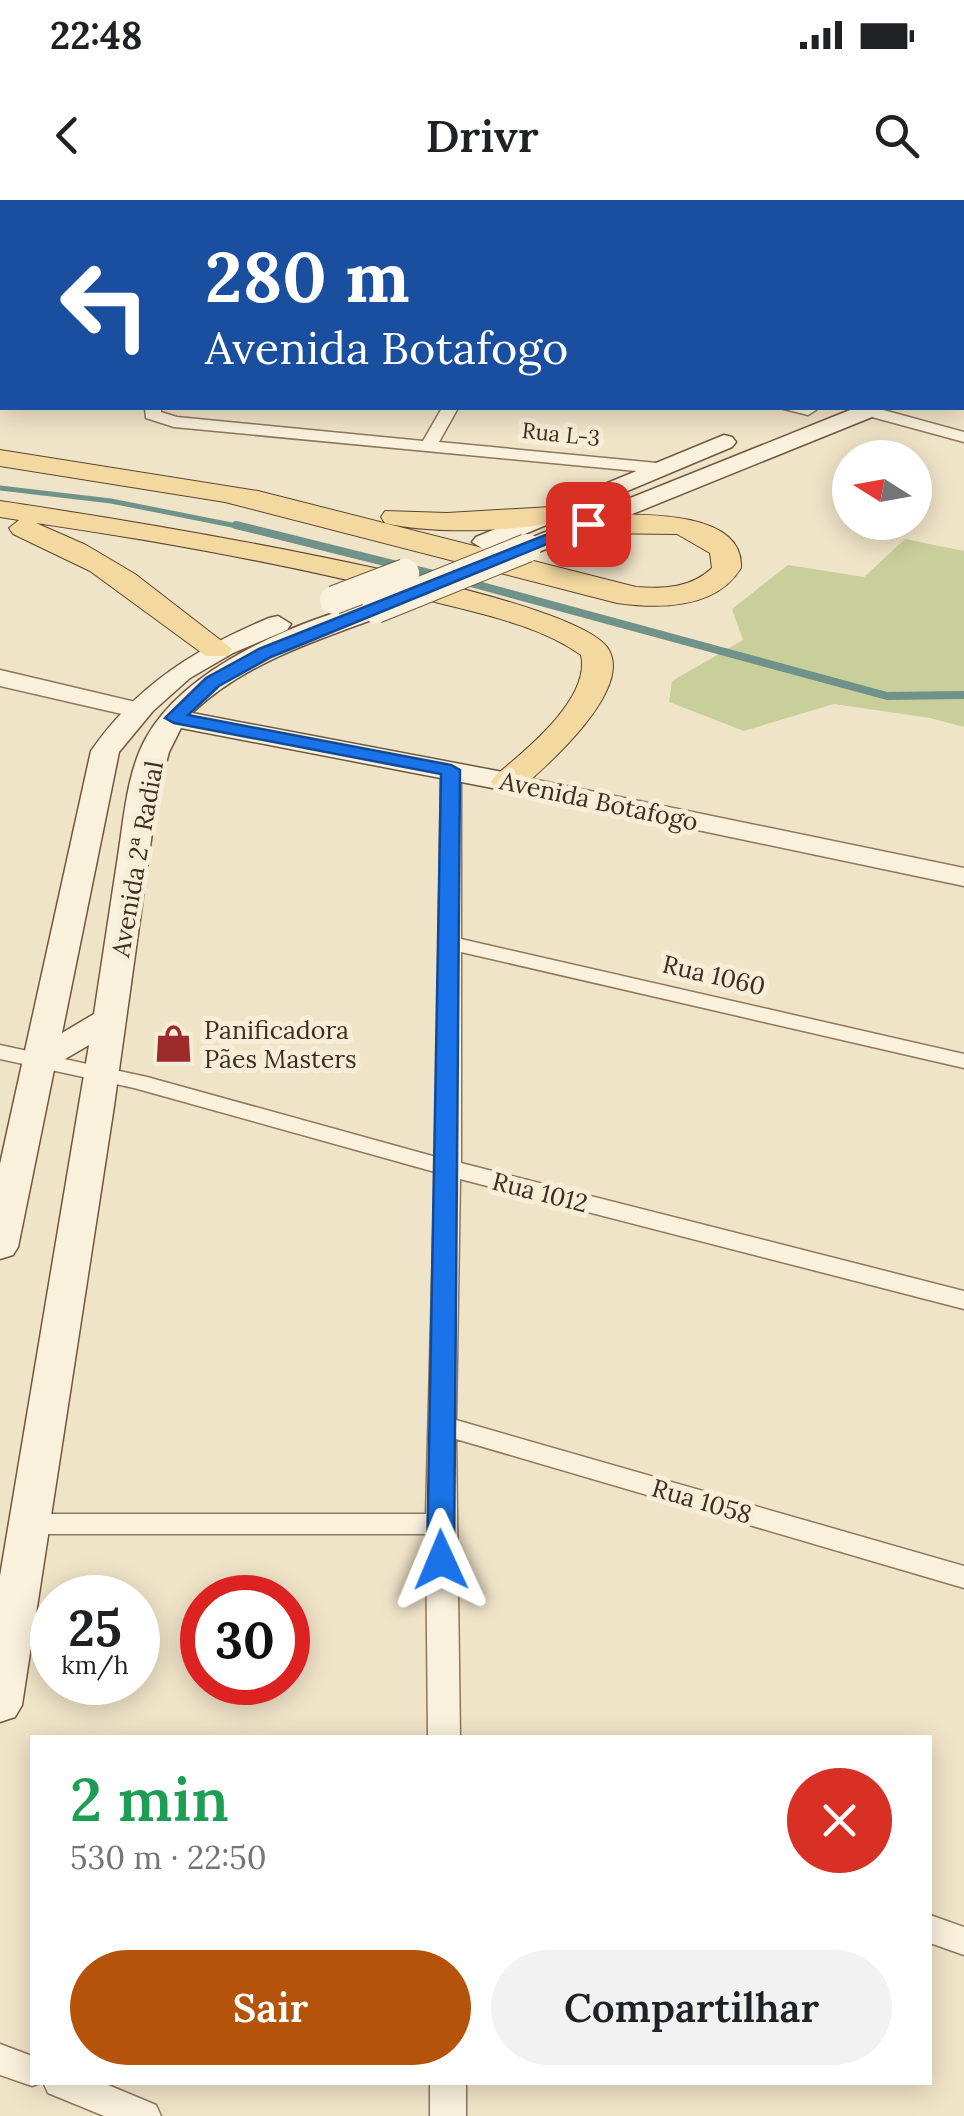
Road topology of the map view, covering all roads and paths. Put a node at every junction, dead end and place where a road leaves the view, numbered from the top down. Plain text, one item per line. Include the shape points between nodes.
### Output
1 (449, 410) edge
2 (799, 410) edge
3 (807, 410) edge
4 (867, 410) edge
5 (873, 410) edge
6 (158, 413) edge
7 (964, 437) edge
8 (430, 444) junction
9 (767, 450) junction
10 (0, 458) edge
11 (657, 468) junction
12 (234, 496) junction
13 (0, 509) edge
14 (550, 514) junction
15 (0, 520) edge
16 (588, 524) junction
17 (217, 649) junction
18 (0, 678) edge
19 (135, 709) junction
20 (174, 718) junction
21 (451, 770) junction
22 (508, 782) junction
23 (964, 877) edge
24 (451, 943) junction
25 (110, 1018) junction
26 (0, 1052) edge
27 (964, 1061) edge
28 (37, 1062) junction
29 (102, 1074) junction
30 (448, 1168) junction
31 (0, 1247) edge
32 (964, 1300) edge
33 (441, 1425) junction
34 (30, 1524) junction
35 (440, 1524) junction
36 (964, 1577) edge
37 (0, 1705) edge
38 (444, 1735) edge
39 (932, 1931) edge
40 (964, 1940) edge
41 (0, 2059) edge
42 (30, 2070) edge
43 (68, 2085) edge
44 (448, 2085) edge
45 (143, 2116) edge
46 (448, 2116) edge

1 - 8 street
2 - 11 main road, Avenida 2ª Radial
3 - 9 main road via 817,418 766,440
4 - 9 main road, Avenida 2ª Radial
5 - 7 street
6 - 8 street, Rua L-3
8 - 11 street, Rua L-3
9 - 16 main road, Avenida 2ª Radial
10 - 12 main road
11 - 14 main road, Avenida 2ª Radial
12 - 14 main road via 448,522
12 - 16 main road via 617,594 694,591 728,566 718,543 691,529
13 - 22 main road via 226,544 493,607 584,639 601,667 590,696
14 - 17 main road, Avenida 2ª Radial, bridge
15 - 17 main road via 62,542 137,586
16 - 20 main road, Avenida 2ª Radial, bridge via 265,653 212,682
17 - 19 main road, Avenida 2ª Radial
18 - 19 street
19 - 28 main road, Avenida 2ª Radial via 105,751
20 - 21 main road, Avenida Botafogo
20 - 25 main road, Avenida 2ª Radial via 161,736 142,797
21 - 22 main road, Avenida Botafogo
21 - 24 street
22 - 23 street, Avenida Botafogo
24 - 27 street, Rua 1060
24 - 30 street
25 - 28 main road
25 - 29 main road, Avenida 2ª Radial
26 - 28 street, Rua 1012
28 - 29 street, Rua 1012
28 - 31 main road, Avenida 2ª Radial
29 - 30 street, Rua 1012
29 - 34 main road, Avenida 2ª Radial
30 - 32 street, Rua 1012
30 - 33 street
33 - 35 street
33 - 36 street, Rua 1058
34 - 35 street
34 - 37 main road, Avenida 2ª Radial
35 - 38 street
39 - 40 street
41 - 42 street
43 - 45 street
44 - 46 street

